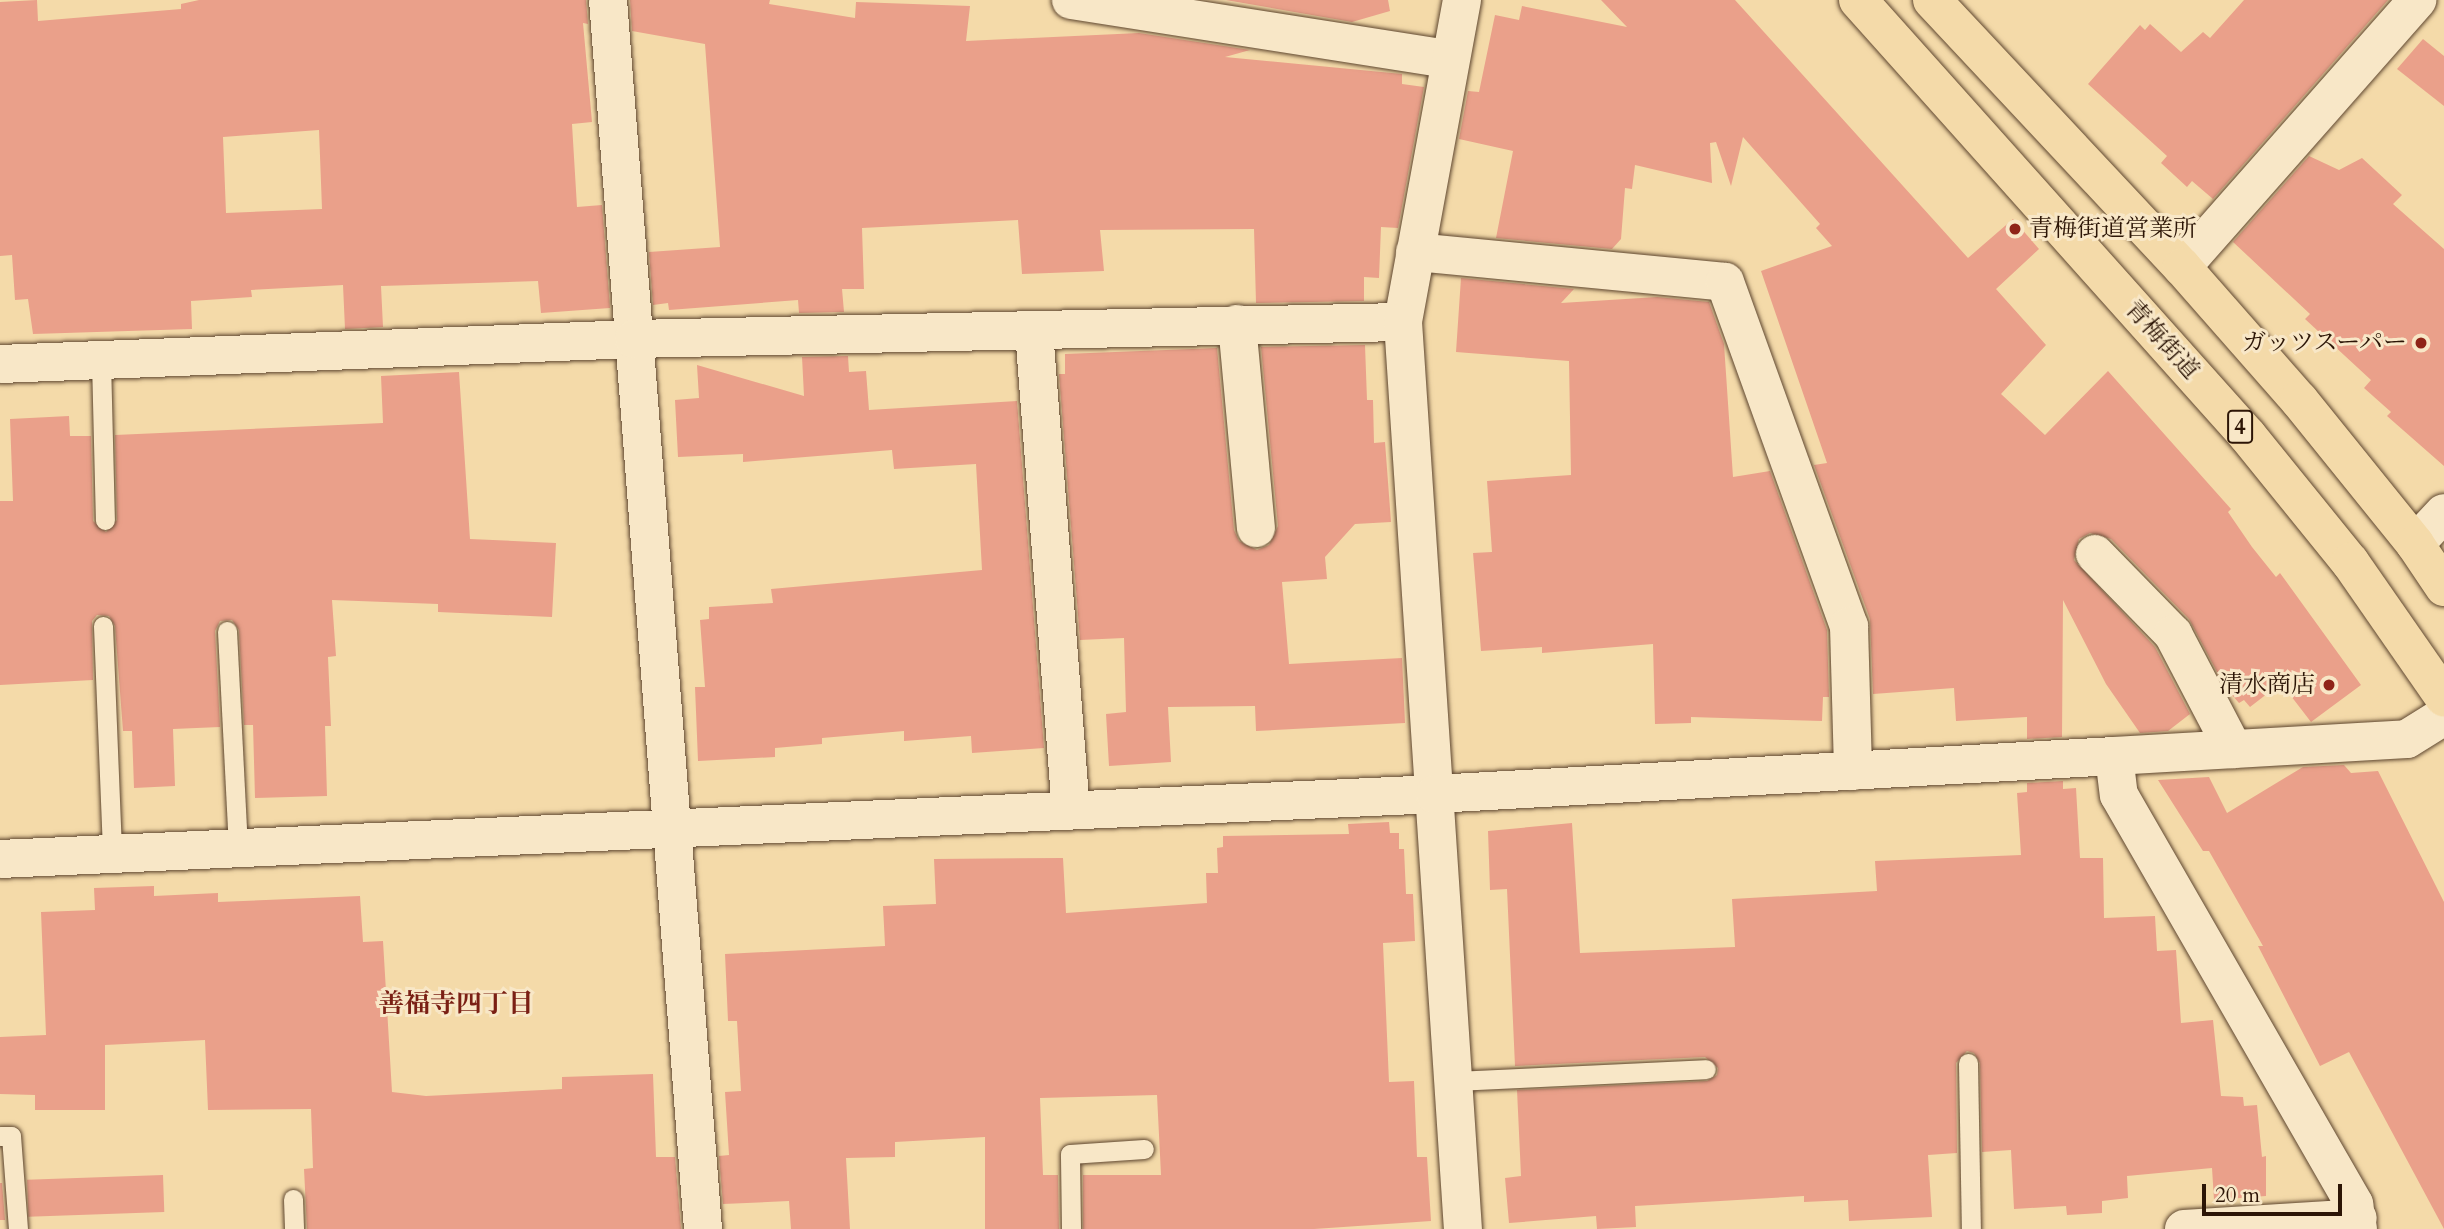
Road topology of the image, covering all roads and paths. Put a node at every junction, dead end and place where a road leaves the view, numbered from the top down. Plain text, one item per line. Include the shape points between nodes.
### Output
1 (608, 0) edge
2 (1071, 0) edge
3 (1462, 0) edge
4 (1858, 0) edge
5 (1932, 0) edge
6 (2417, 0) edge
7 (1449, 59) junction
8 (1415, 253) junction
9 (2182, 267) junction
10 (1403, 322) junction
11 (1237, 324) junction
12 (1034, 331) junction
13 (634, 338) junction
14 (101, 360) junction
15 (0, 364) edge
16 (2444, 513) edge
17 (105, 520) dead end
18 (1256, 528) dead end
19 (2415, 544) junction
20 (2095, 554) dead end
21 (2444, 587) edge
22 (103, 626) dead end
23 (227, 631) dead end
24 (2444, 697) edge
25 (2444, 716) edge
26 (2234, 749) junction
27 (2114, 756) junction
28 (1853, 771) junction
29 (1435, 794) junction
30 (1071, 811) junction
31 (673, 830) junction
32 (238, 849) junction
33 (112, 854) junction
34 (0, 859) edge
35 (1968, 1063) dead end
36 (1706, 1069) dead end
37 (1454, 1081) junction
38 (0, 1136) edge
39 (1144, 1149) dead end
40 (293, 1199) dead end
41 (2358, 1224) edge
42 (18, 1229) edge
43 (294, 1229) edge
44 (703, 1229) edge
45 (1071, 1229) edge
46 (1463, 1229) edge
47 (1971, 1229) edge
48 (2184, 1229) edge

1 - 13 street
2 - 7 street
3 - 7 street
4 - 24 main road, 青梅街道 / 4 via 2247,435 2350,562
5 - 9 main road
6 - 9 street
7 - 8 street
8 - 10 street
8 - 28 street via 1725,282 1849,626
9 - 19 main road
10 - 11 street
10 - 29 street
11 - 12 street
11 - 18 street
12 - 13 street
12 - 30 street
13 - 14 street
13 - 31 street
14 - 15 street
14 - 17 lane
16 - 19 street
19 - 21 main road
20 - 26 street via 2173,634
22 - 33 lane
23 - 32 lane
25 - 26 street via 2407,738
26 - 27 street
27 - 28 street
27 - 41 street via 2119,795 2354,1204
28 - 29 street
29 - 30 street
29 - 37 street
30 - 31 street
31 - 32 street
31 - 44 street
32 - 33 street
33 - 34 street
35 - 47 lane
36 - 37 lane
37 - 46 street
38 - 42 lane via 10,1136
39 - 45 lane via 1070,1154
40 - 43 lane
41 - 48 street

